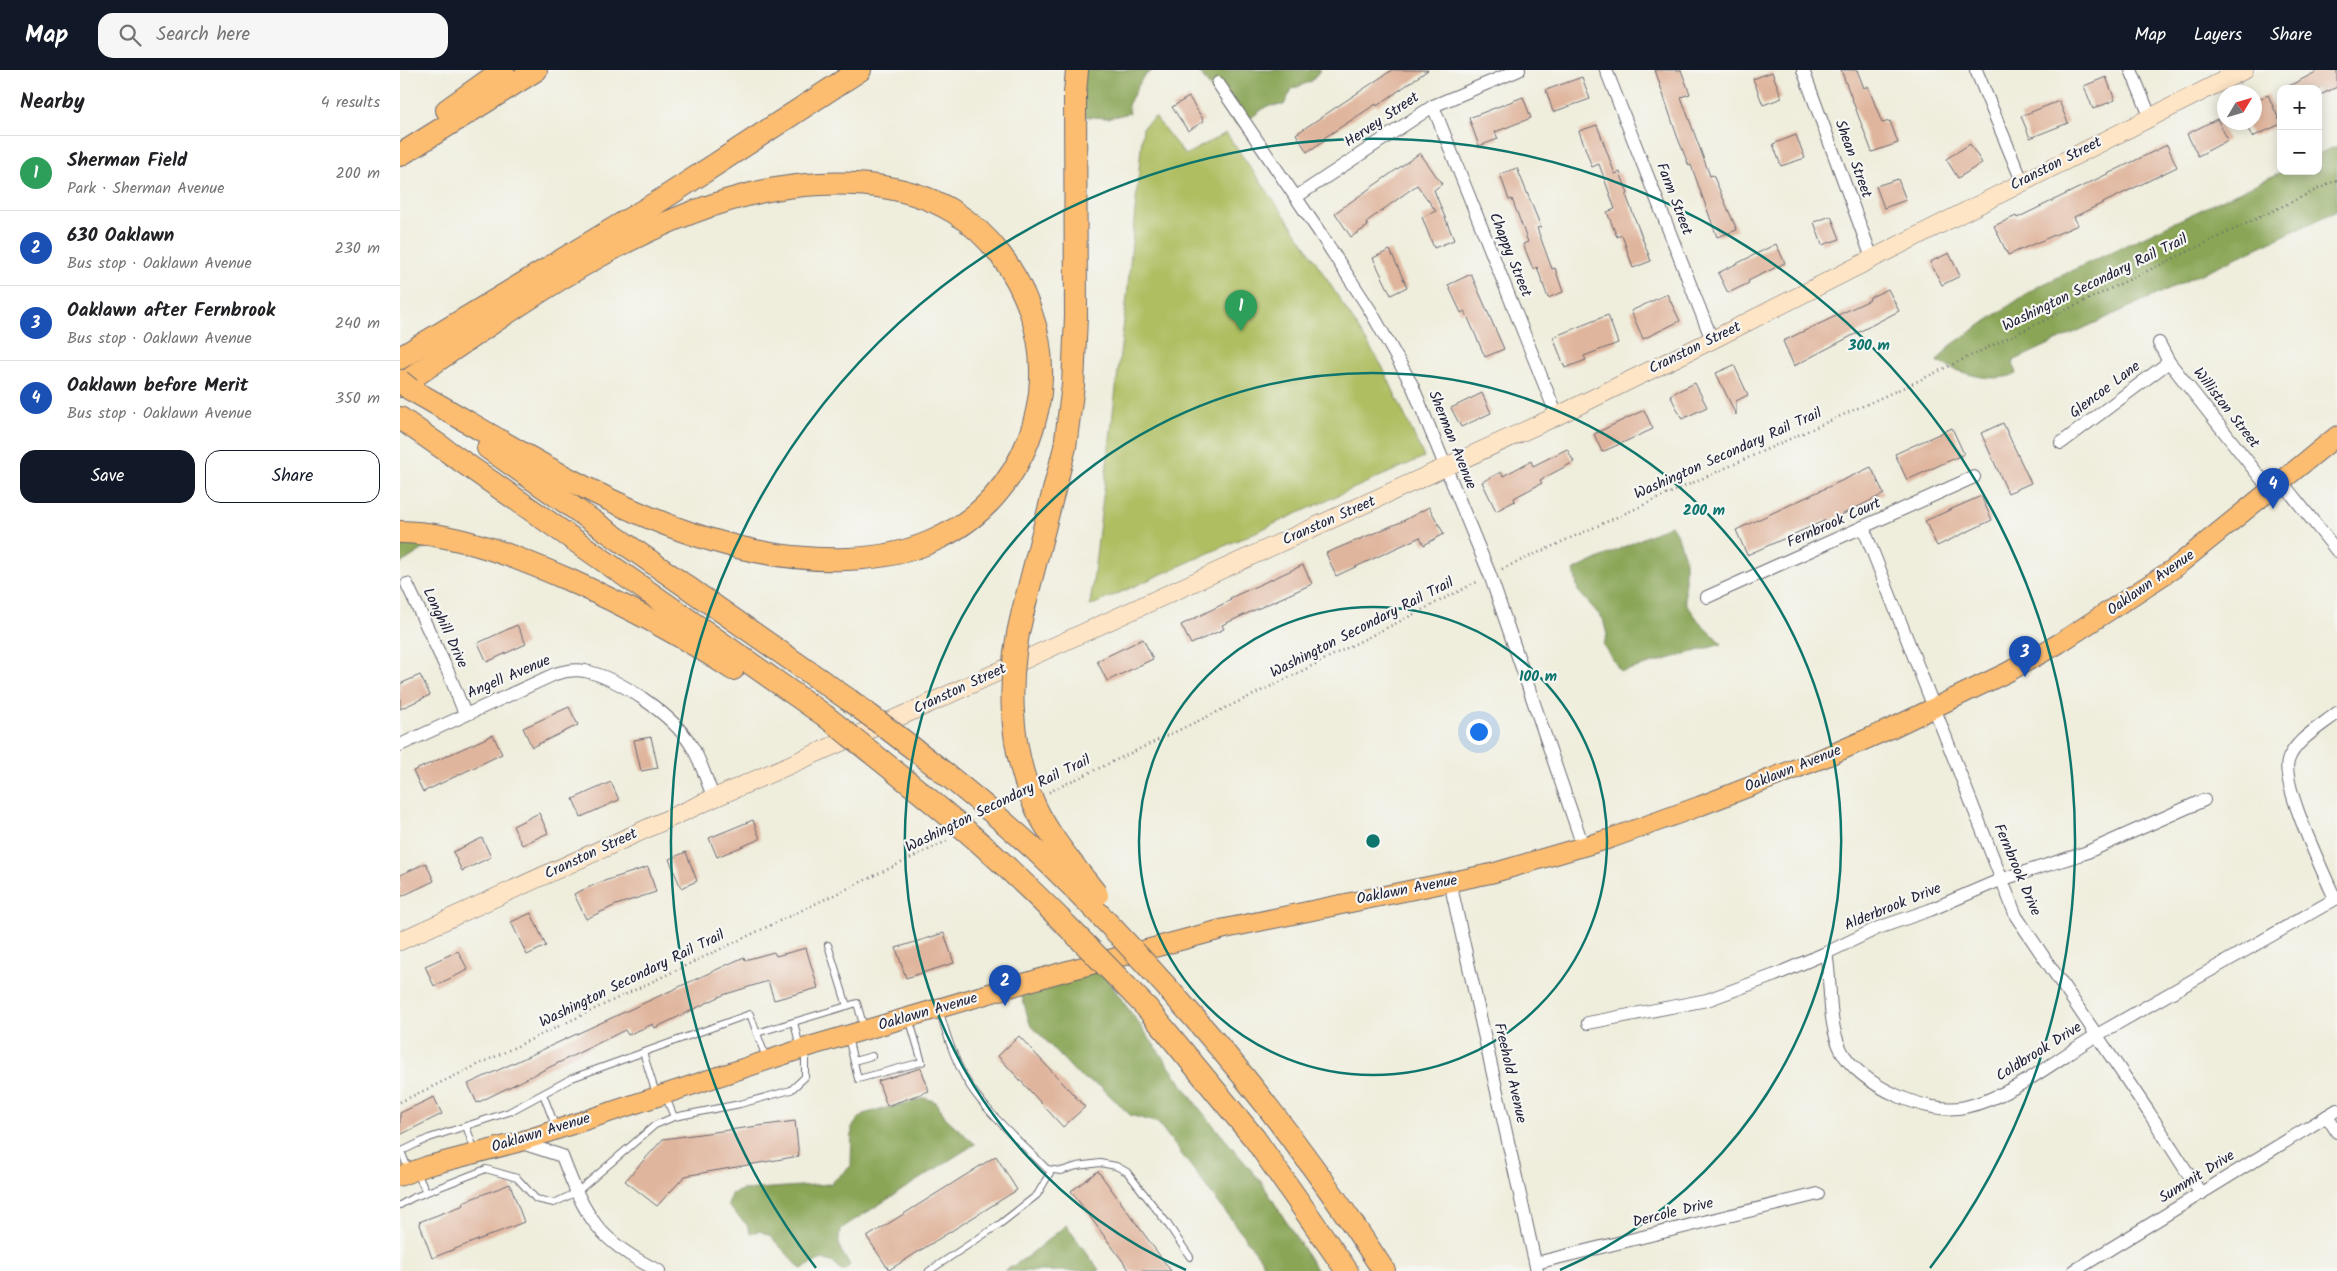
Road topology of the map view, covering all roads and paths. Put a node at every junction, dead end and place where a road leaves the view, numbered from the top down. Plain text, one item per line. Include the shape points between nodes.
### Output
1 (503, 70) edge
2 (536, 70) edge
3 (860, 70) edge
4 (1077, 70) edge
5 (1520, 70) edge
6 (1606, 70) edge
7 (1803, 70) edge
8 (1976, 70) edge
9 (2131, 70) edge
10 (2244, 70) edge
11 (1218, 83) dead end
12 (1433, 106) junction
13 (2150, 116) junction
14 (400, 141) edge
15 (400, 155) edge
16 (2337, 180) edge
17 (2022, 181) junction
18 (1296, 197) junction
19 (1872, 258) junction
20 (435, 338) junction
21 (1712, 340) junction
22 (2159, 343) dead end
23 (400, 358) edge
24 (2169, 362) junction
25 (400, 363) edge
26 (403, 385) edge
27 (1557, 416) junction
28 (400, 418) edge
29 (2337, 436) edge
30 (2061, 443) dead end
31 (1446, 468) junction
32 (1974, 477) dead end
33 (2276, 486) junction
34 (1863, 527) junction
35 (400, 532) edge
36 (2337, 551) edge
37 (1490, 575) junction
38 (406, 584) dead end
39 (1707, 597) dead end
40 (1935, 708) junction
41 (2337, 713) edge
42 (465, 714) junction
43 (817, 719) junction
44 (400, 745) edge
45 (1040, 796) dead end
46 (714, 798) junction
47 (2204, 800) dead end
48 (950, 839) dead end
49 (1583, 846) junction
50 (2000, 880) junction
51 (1450, 882) junction
52 (2336, 898) edge
53 (400, 941) edge
54 (828, 945) dead end
55 (1826, 953) junction
56 (847, 1006) junction
57 (939, 1008) junction
58 (908, 1017) junction
59 (1197, 1021) junction
60 (794, 1022) junction
61 (1588, 1023) dead end
62 (757, 1033) junction
63 (856, 1033) junction
64 (2097, 1036) junction
65 (803, 1049) junction
66 (643, 1052) junction
67 (872, 1056) dead end
68 (767, 1061) junction
69 (854, 1061) junction
70 (542, 1094) junction
71 (661, 1095) junction
72 (400, 1102) edge
73 (2332, 1113) edge
74 (674, 1117) junction
75 (466, 1126) junction
76 (556, 1130) junction
77 (2337, 1132) edge
78 (520, 1142) junction
79 (401, 1152) edge
80 (476, 1153) junction
81 (1051, 1171) junction
82 (408, 1173) edge
83 (426, 1192) junction
84 (577, 1192) junction
85 (1818, 1194) dead end
86 (2200, 1194) junction
87 (400, 1205) edge
88 (1190, 1257) dead end
89 (1536, 1267) edge
90 (659, 1271) edge
91 (930, 1271) edge
92 (1347, 1271) edge
93 (1384, 1271) edge
94 (2074, 1271) edge

1 - 14 highway
2 - 15 highway
3 - 20 highway via 661,200
4 - 59 highway, bridge via 1073,385 1065,447 1014,654 1012,694 1020,756 1035,806 1077,870
5 - 12 street, Hervey Street
6 - 21 street, Farm Street
7 - 19 street, Shean Street
8 - 17 street
9 - 13 street
10 - 13 street, Cranston Street
11 - 18 street, Sherman Avenue
12 - 18 street, Hervey Street
12 - 27 street, Chappy Street
13 - 17 street, Cranston Street
16 - 37 path, Washington Secondary Rail Trail via 1918,381
17 - 19 street, Cranston Street
18 - 31 street, Sherman Avenue via 1395,352
19 - 21 street, Cranston Street
20 - 23 highway
20 - 25 highway
21 - 27 street, Cranston Street
22 - 24 street, Williston Street
24 - 30 street, Glencoe Lane
24 - 33 street, Williston Street
26 - 26 highway via 562,278 656,229 738,198 769,190 823,184 873,186 915,194 954,212 972,226 1003,257 1025,294 1039,339 1042,362 1039,408 1027,445 1008,480 984,506 956,529 924,545 886,555 847,559 760,552 673,526 578,484
26 - 59 highway, bridge via 438,413 849,700 930,761 1034,850 1108,922
27 - 31 street, Cranston Street
28 - 43 highway
29 - 33 main road, Oaklawn Avenue
31 - 37 street, Sherman Avenue
31 - 46 street, Cranston Street
32 - 34 street, Fernbrook Court
33 - 36 street, Williston Street
33 - 40 main road, Oaklawn Avenue via 2173,570 2105,615 2008,672
34 - 39 street, Fernbrook Court
34 - 40 street, Fernbrook Drive
35 - 43 highway via 438,536 493,550 597,593 682,636
37 - 45 path, Washington Secondary Rail Trail via 1284,680
37 - 49 street, Sherman Avenue
38 - 42 street, Longhill Drive
40 - 49 main road, Oaklawn Avenue via 1823,758
40 - 50 street, Fernbrook Drive
41 - 52 street via 2302,742 2288,762 2291,788
42 - 44 street, Angell Avenue
42 - 46 street, Angell Avenue via 569,670 598,674 662,713 678,728 698,756
43 - 92 highway, bridge via 936,805 1027,886 1147,1008 1255,1139
46 - 53 street, Cranston Street
47 - 50 street, Alderbrook Drive via 2084,853
48 - 72 path, Washington Secondary Rail Trail
49 - 51 main road, Oaklawn Avenue via 1493,873
50 - 55 street, Alderbrook Drive via 1878,928
50 - 64 street, Fernbrook Drive via 2016,916
51 - 57 main road, Oaklawn Avenue via 1223,929
51 - 89 street, Freehold Avenue
52 - 64 street, Coldbrook Drive
54 - 56 lane
55 - 61 street, Alderbrook Drive via 1707,1000
55 - 64 street, Coldbrook Drive via 1834,1030 1842,1051 1872,1081 1922,1106 1951,1109 1992,1100
56 - 60 lane
56 - 63 lane via 858,1003
57 - 58 main road, Oaklawn Avenue
57 - 81 lane via 954,1057 966,1080
58 - 63 main road, Oaklawn Avenue
58 - 69 lane via 913,1042 922,1062 858,1079
59 - 93 highway via 1240,1070 1305,1155
60 - 62 lane
60 - 65 lane
62 - 66 lane via 750,1014
62 - 68 lane
63 - 65 main road, Oaklawn Avenue
63 - 69 lane
64 - 86 street, Fernbrook Drive
65 - 68 main road, Oaklawn Avenue
65 - 74 lane via 804,1077 791,1090
66 - 70 lane via 572,1078
66 - 71 lane
67 - 69 lane
68 - 71 main road, Oaklawn Avenue
70 - 75 lane via 509,1112
70 - 76 lane
71 - 74 lane
71 - 76 main road, Oaklawn Avenue
73 - 77 street
73 - 86 street, Summit Drive
74 - 84 lane via 655,1125
75 - 79 lane via 429,1138
75 - 80 lane
76 - 78 main road, Oaklawn Avenue
78 - 80 main road, Oaklawn Avenue
78 - 84 street via 562,1156
79 - 82 lane
80 - 82 main road, Oaklawn Avenue
81 - 88 lane via 1100,1163 1127,1172
81 - 91 lane via 1037,1195
82 - 83 lane
83 - 84 lane via 486,1169 517,1178 536,1198 554,1203
83 - 87 lane
84 - 90 street via 600,1232 625,1254
85 - 89 street, Dercole Drive
86 - 94 street, Summit Drive

